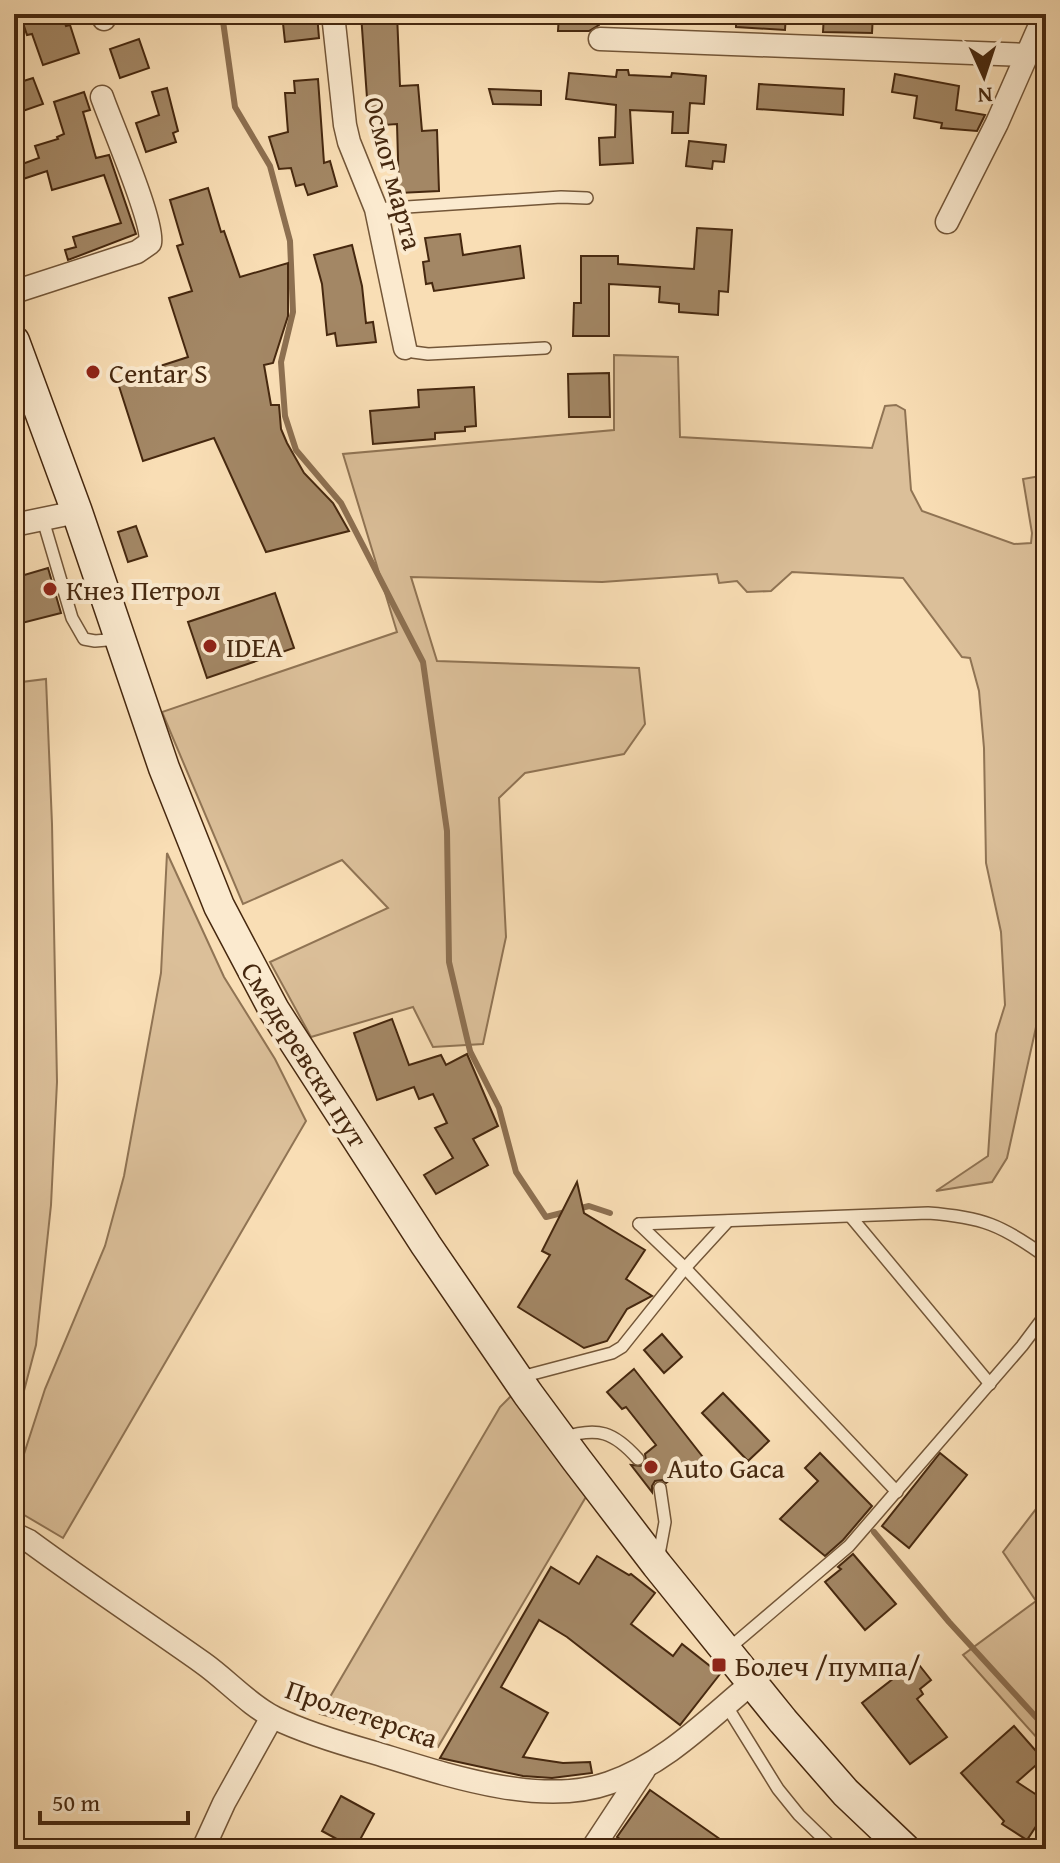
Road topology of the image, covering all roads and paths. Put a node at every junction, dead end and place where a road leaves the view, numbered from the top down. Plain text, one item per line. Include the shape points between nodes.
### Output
1 (333, 14) edge
2 (1045, 14) edge
3 (600, 39) dead end
4 (1028, 55) junction
5 (102, 97) dead end
6 (587, 198) dead end
7 (376, 209) junction
8 (947, 222) dead end
9 (14, 292) edge
10 (14, 341) edge
11 (405, 348) joint
12 (545, 348) dead end
13 (77, 512) junction
14 (43, 520) junction
15 (14, 525) edge
16 (120, 639) junction
17 (851, 1217) junction
18 (728, 1221) junction
19 (1046, 1257) edge
20 (685, 1268) junction
21 (1046, 1314) edge
22 (517, 1378) junction
23 (990, 1384) junction
24 (561, 1438) junction
25 (638, 1459) dead end
26 (660, 1488) dead end
27 (897, 1492) junction
28 (14, 1534) edge
29 (657, 1565) junction
30 (727, 1651) junction
31 (752, 1683) junction
32 (726, 1705) junction
33 (272, 1717) junction
34 (645, 1769) junction
35 (203, 1849) edge
36 (592, 1849) edge
37 (834, 1849) edge
38 (905, 1849) edge

1 - 7 street, Осмог марта via 345,125
2 - 4 street
3 - 4 street
4 - 8 street
5 - 9 street via 145,210 150,243 137,252
6 - 7 lane
7 - 11 street, Осмог марта
10 - 13 main road, Смедеревски пут
11 - 12 lane via 428,354
13 - 14 street
13 - 16 main road, Смедеревски пут
14 - 15 street
14 - 16 lane via 72,618 84,639
16 - 22 main road, Смедеревски пут via 206,876 259,983
17 - 18 lane
17 - 19 lane via 963,1216 1000,1227
17 - 23 lane
18 - 20 lane
18 - 20 lane via 639,1224
20 - 22 lane via 622,1347
20 - 27 lane
21 - 23 lane
22 - 24 main road, Смедеревски пут
23 - 27 lane
24 - 25 lane via 588,1432 612,1436
24 - 29 main road, Смедеревски пут
26 - 29 lane via 665,1522
27 - 30 lane via 849,1546
28 - 33 street, Пролетерска via 205,1664
29 - 30 main road, Смедеревски пут
30 - 31 main road, Смедеревски пут
31 - 32 street
31 - 38 main road, Смедеревски пут via 845,1792
32 - 34 street
32 - 37 lane via 778,1789
33 - 34 street, Пролетерска via 431,1770 507,1786 581,1791
33 - 35 street
34 - 36 street

